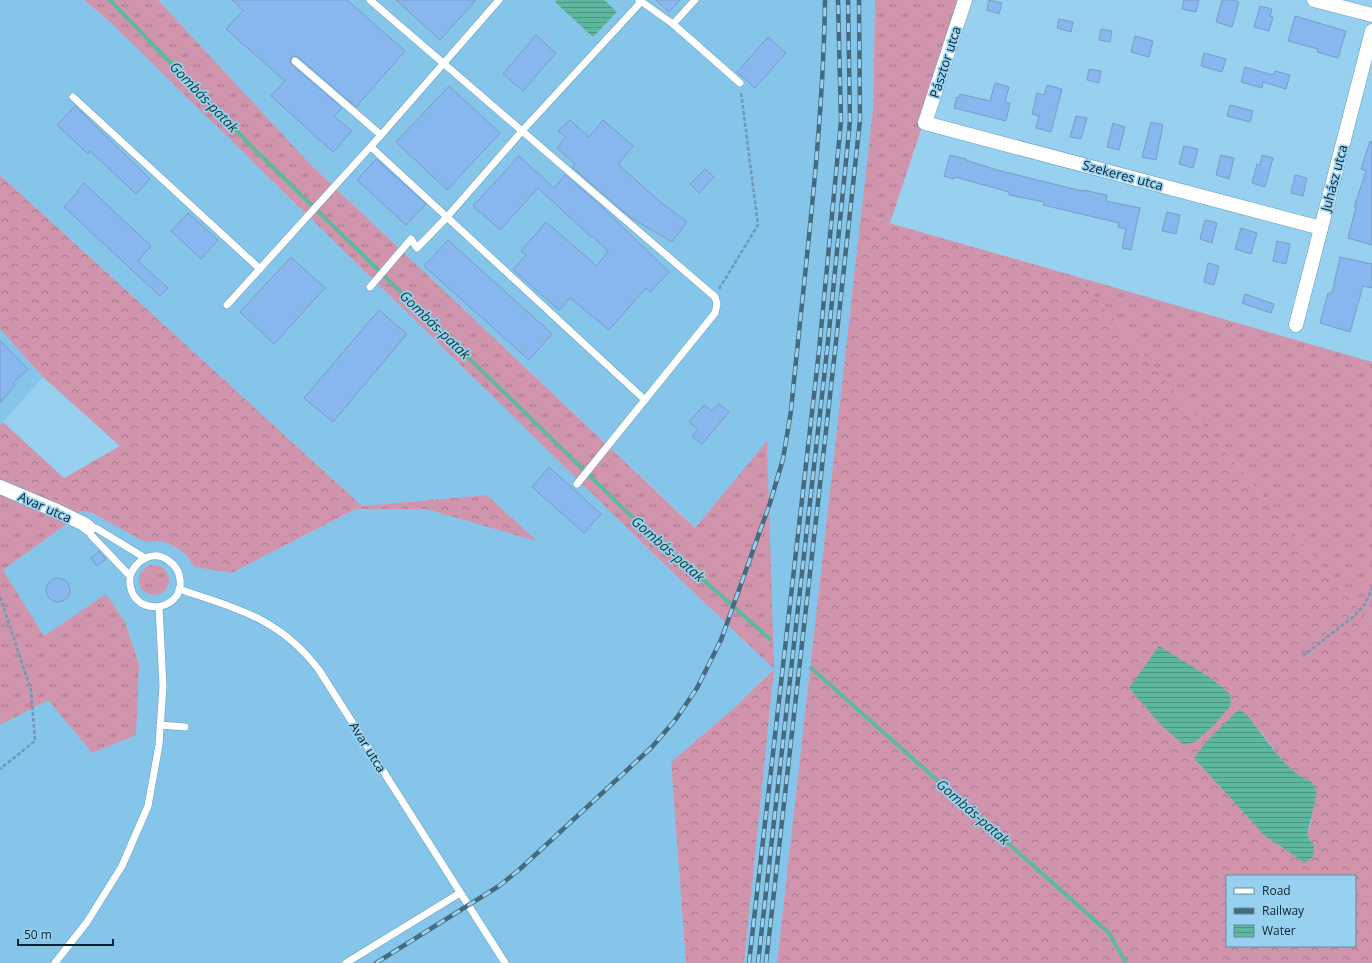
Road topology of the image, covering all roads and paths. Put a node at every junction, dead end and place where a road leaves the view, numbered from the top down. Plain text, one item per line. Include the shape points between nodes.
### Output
1 (370, 0) edge
2 (499, 0) edge
3 (695, 0) edge
4 (965, 0) edge
5 (1314, 0) edge
6 (640, 1) edge
7 (1372, 15) edge
8 (673, 24) junction
9 (1372, 32) edge
10 (295, 61) dead end
11 (444, 64) junction
12 (740, 83) joint
13 (73, 96) dead end
14 (925, 123) joint
15 (522, 131) junction
16 (381, 135) junction
17 (371, 147) junction
18 (447, 217) junction
19 (1321, 228) junction
20 (260, 269) junction
21 (370, 287) dead end
22 (715, 297) junction
23 (227, 305) dead end
24 (1296, 324) dead end
25 (645, 400) junction
26 (577, 484) dead end
27 (0, 487) edge
28 (89, 528) junction
29 (145, 558) junction
30 (130, 576) junction
31 (1372, 588) edge
32 (179, 589) junction
33 (0, 597) edge
34 (158, 607) junction
35 (1303, 656) dead end
36 (160, 725) junction
37 (185, 727) dead end
38 (0, 769) edge
39 (460, 893) junction
40 (55, 963) edge
41 (346, 963) edge
42 (505, 963) edge

1 - 11 lane
2 - 11 lane
3 - 8 lane
4 - 14 street, Pásztor utca
5 - 7 street
6 - 8 lane
6 - 15 lane
8 - 12 lane
9 - 19 street, Juhász utca
10 - 16 lane
11 - 15 lane
11 - 16 lane
12 - 22 path via 758,225
13 - 20 lane
14 - 19 street, Szekeres utca
15 - 18 lane
15 - 22 lane
16 - 17 lane
17 - 18 lane
17 - 20 lane
18 - 21 lane via 418,248 411,240
18 - 25 lane
19 - 24 street, Juhász utca
20 - 23 lane
22 - 25 lane via 715,313
25 - 26 lane
27 - 28 street, Avar utca via 64,514
28 - 29 lane, Avar utca via 96,528
28 - 30 lane, Avar utca via 91,535
29 - 30 lane via 136,565
29 - 32 lane, Avar utca via 161,557 172,563 180,580
30 - 34 lane via 131,592 136,599 150,607
31 - 35 path via 1366,604 1353,617
32 - 34 lane via 171,601
32 - 39 lane, Avar utca via 256,617 280,630 302,648 319,670
33 - 38 path via 31,690 36,740
34 - 36 lane via 163,686
36 - 37 lane
36 - 40 lane via 148,806 122,866 87,922
39 - 41 lane
39 - 42 lane, Avar utca

